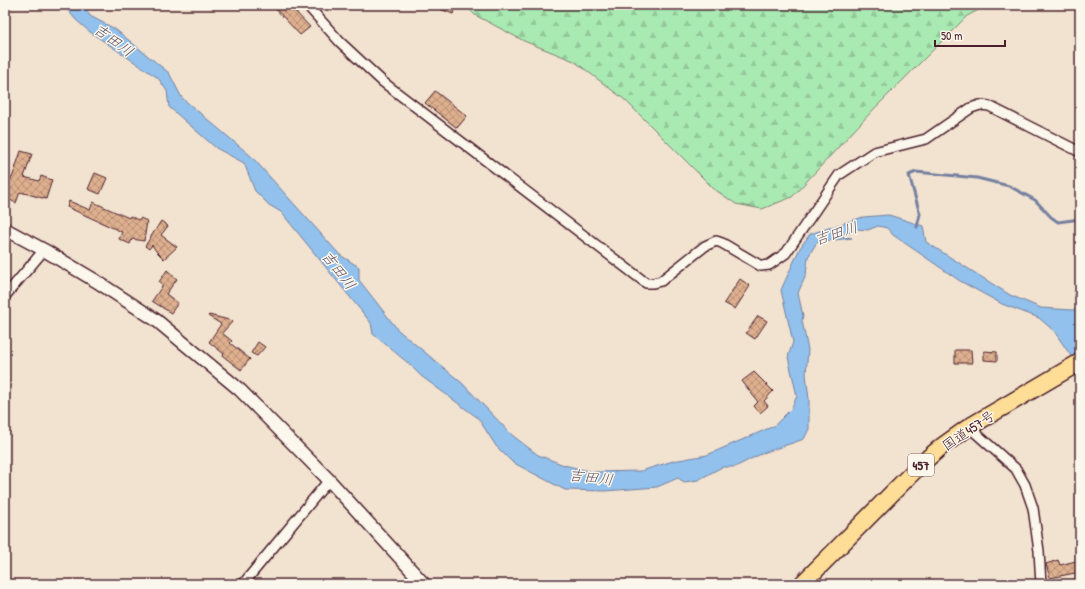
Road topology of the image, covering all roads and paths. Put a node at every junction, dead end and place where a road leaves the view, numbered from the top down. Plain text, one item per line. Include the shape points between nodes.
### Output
1 (306, 5) edge
2 (1080, 152) edge
3 (5, 230) edge
4 (44, 250) junction
5 (5, 296) edge
6 (1080, 362) edge
7 (968, 427) junction
8 (329, 480) junction
9 (243, 584) edge
10 (424, 584) edge
11 (802, 584) edge
12 (1041, 584) edge

1 - 2 street via 340,42 383,82 646,283 661,281 705,246 716,241 761,266 769,265 786,252 839,175 874,152 926,139 976,106 989,106
3 - 4 street
4 - 5 street
4 - 8 street via 156,320 240,390
6 - 7 highway, 国道457号 / 457
7 - 11 highway, 国道457号 / 457 via 921,464
7 - 12 street via 1016,469 1025,485 1033,508
8 - 9 street
8 - 10 street

